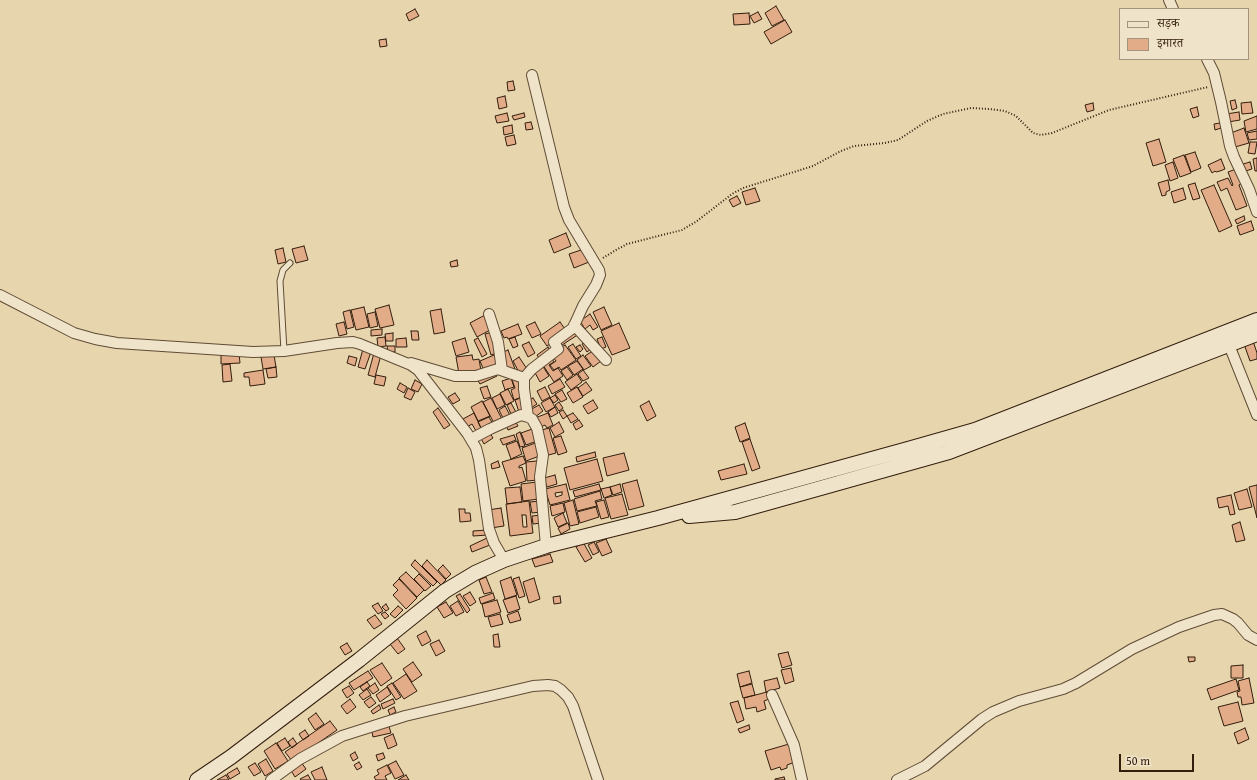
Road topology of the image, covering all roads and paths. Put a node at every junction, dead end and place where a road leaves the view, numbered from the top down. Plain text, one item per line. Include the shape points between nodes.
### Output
1 (1208, 60) edge
2 (532, 75) dead end
3 (1217, 85) junction
4 (1257, 212) edge
5 (290, 263) dead end
6 (595, 264) junction
7 (0, 295) edge
8 (489, 314) dead end
9 (1257, 320) edge
10 (574, 325) junction
11 (1257, 334) edge
12 (1226, 339) junction
13 (284, 351) junction
14 (606, 360) dead end
15 (403, 361) junction
16 (502, 370) junction
17 (524, 378) junction
18 (1257, 415) edge
19 (528, 417) junction
20 (471, 439) junction
21 (546, 546) junction
22 (504, 560) junction
23 (1257, 640) edge
24 (772, 695) dead end
25 (197, 780) edge
26 (271, 780) edge
27 (598, 780) edge
28 (802, 780) edge
29 (896, 780) edge

1 - 3 street
2 - 6 street via 564,207
3 - 4 street via 1230,146
3 - 6 path via 1109,110 1041,136 1033,133 1016,116 1005,111 971,108 943,114 898,140 854,146 813,166 744,188 682,230 627,244
5 - 13 lane via 283,270 280,281
6 - 10 street via 600,275
7 - 13 street via 74,333 95,339 118,343 253,352
8 - 16 street via 498,342
9 - 12 street
10 - 14 street
10 - 17 street via 554,342 558,348
11 - 12 street
12 - 18 street
12 - 21 street via 975,430 658,518
13 - 15 street via 353,342
15 - 16 street via 455,376 476,376 495,369
15 - 20 street via 418,370
16 - 17 street
17 - 19 street
19 - 20 street via 516,417
19 - 21 street via 537,428 544,455 540,477
20 - 22 street via 479,460 491,536
21 - 22 street
22 - 25 street via 445,591 359,660
23 - 29 street via 1248,635 1233,619 1222,614 1179,627 1132,649 1063,689 1019,701 994,712 925,766
24 - 28 street via 794,745
26 - 27 street via 300,759 342,736 405,716 533,686 548,685 561,690 573,706

